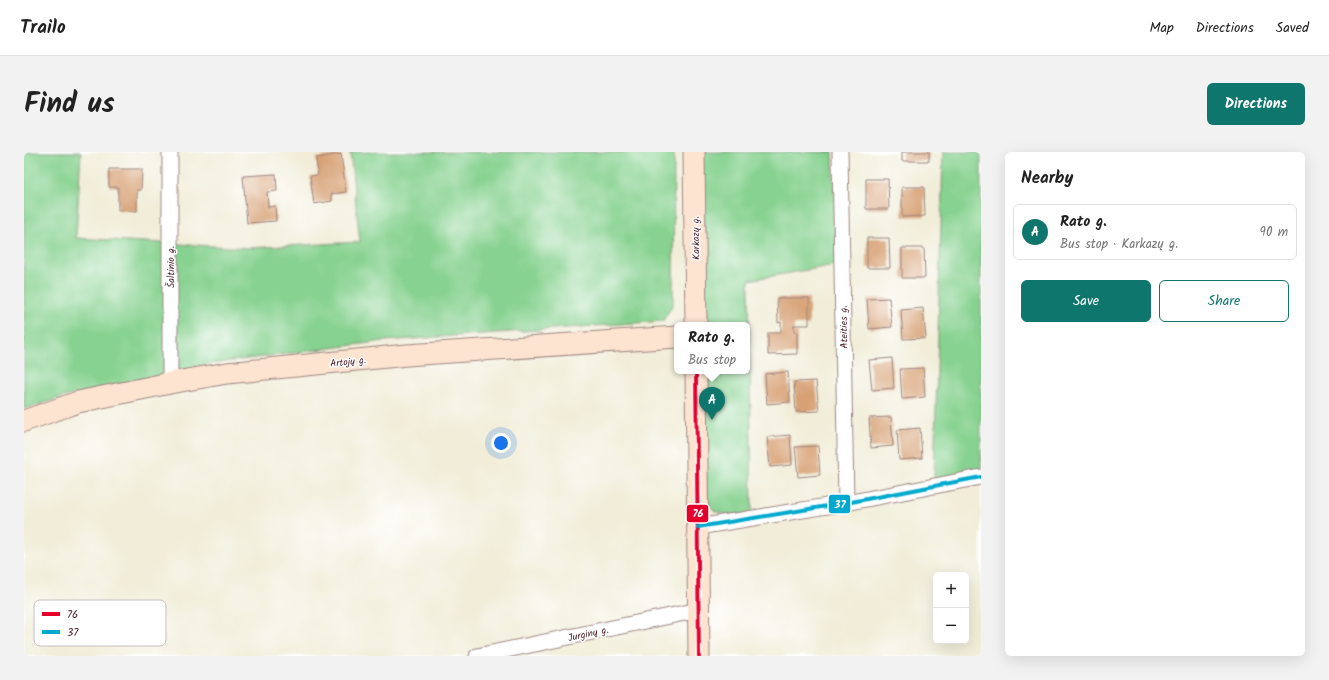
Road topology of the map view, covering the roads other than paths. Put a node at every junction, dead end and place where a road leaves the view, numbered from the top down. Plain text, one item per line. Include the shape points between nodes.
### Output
1 (170, 152) edge
2 (694, 152) edge
3 (840, 152) edge
4 (696, 322) edge
5 (674, 337) edge
6 (696, 374) edge
7 (170, 383) junction
8 (24, 421) edge
9 (981, 477) edge
10 (846, 503) junction
11 (698, 527) junction
12 (699, 610) junction
13 (477, 656) edge
14 (699, 656) edge

1 - 7 street, Šaltinio g.
2 - 4 main road, Karkazų g.
3 - 10 street, Ateities g.
5 - 7 main road, Artojų g. via 407,355 227,373
6 - 11 main road
7 - 8 main road, Artojų g. via 78,402
9 - 10 street
10 - 11 street
11 - 12 main road
12 - 13 street, Jurginų g.
12 - 14 main road

